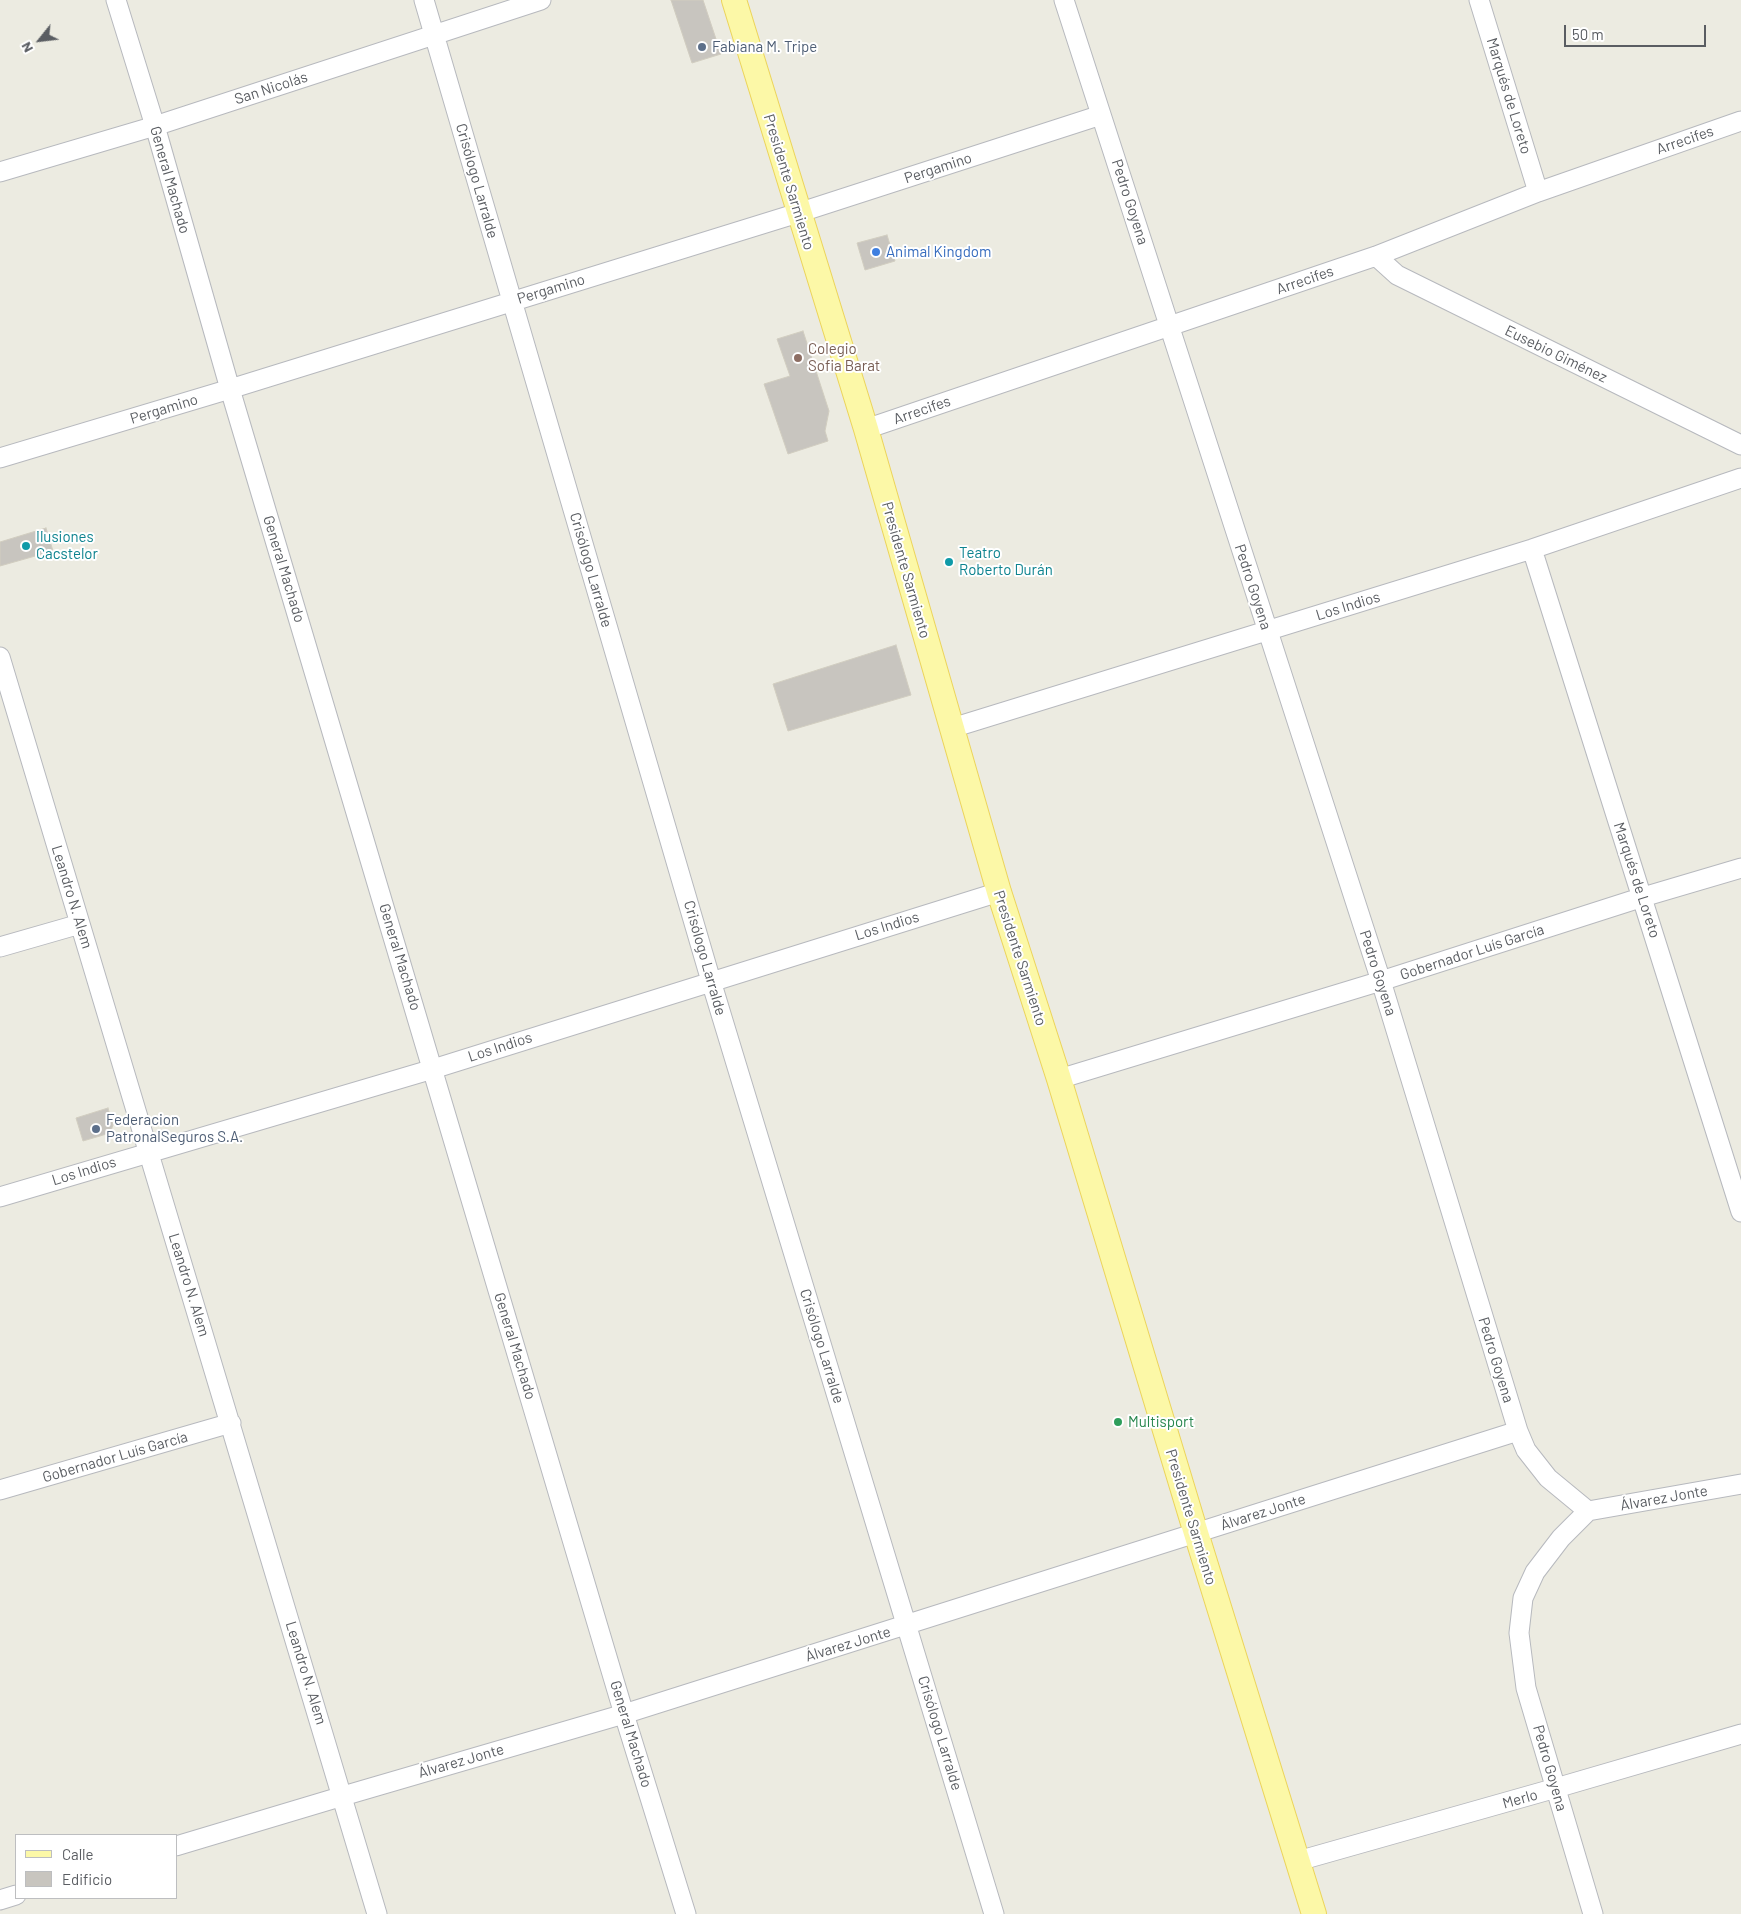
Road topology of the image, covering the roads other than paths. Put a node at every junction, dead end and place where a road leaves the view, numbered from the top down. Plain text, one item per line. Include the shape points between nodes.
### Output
1 (116, 0) edge
2 (424, 0) edge
3 (541, 0) edge
4 (734, 0) edge
5 (1064, 0) edge
6 (1479, 0) edge
7 (435, 34) junction
8 (1101, 115) junction
9 (1741, 121) edge
10 (155, 126) junction
11 (0, 172) edge
12 (1538, 192) junction
13 (798, 213) junction
14 (1376, 256) junction
15 (513, 301) junction
16 (1170, 326) junction
17 (230, 389) junction
18 (866, 429) junction
19 (1741, 445) edge
20 (0, 458) edge
21 (1741, 478) edge
22 (1532, 549) junction
23 (1267, 631) junction
24 (0, 657) edge
25 (7, 703) edge
26 (952, 728) junction
27 (1741, 868) edge
28 (999, 892) junction
29 (1643, 898) junction
30 (80, 924) junction
31 (0, 946) edge
32 (711, 981) junction
33 (1381, 981) junction
34 (433, 1068) junction
35 (1059, 1079) junction
36 (148, 1152) junction
37 (1737, 1184) edge
38 (0, 1196) edge
39 (1741, 1212) edge
40 (231, 1423) junction
41 (1518, 1431) junction
42 (1741, 1484) edge
43 (0, 1490) edge
44 (1588, 1511) junction
45 (1196, 1533) junction
46 (907, 1626) junction
47 (624, 1714) junction
48 (1741, 1734) edge
49 (1556, 1788) junction
50 (343, 1796) junction
51 (178, 1845) edge
52 (1298, 1861) junction
53 (15, 1895) edge
54 (0, 1900) edge
55 (377, 1914) edge
56 (686, 1914) edge
57 (994, 1914) edge
58 (1314, 1914) edge
59 (1593, 1914) edge

1 - 10 street, General Machado
2 - 7 street, Crisólogo Larralde
3 - 7 street, San Nicolás
4 - 13 main road, Presidente Sarmiento
5 - 8 street, Pedro Goyena
6 - 12 street, Marqués de Loreto
7 - 10 street, San Nicolás
7 - 15 street, Crisólogo Larralde
8 - 13 street, Pergamino
8 - 16 street, Pedro Goyena
9 - 12 street, Arrecifes
10 - 11 street, San Nicolás
10 - 17 street, General Machado
12 - 14 street, Arrecifes
13 - 15 street, Pergamino
13 - 18 main road, Presidente Sarmiento
14 - 16 street, Arrecifes
14 - 19 street, Eusebio Giménez via 1397,275
15 - 17 street, Pergamino
15 - 32 street, Crisólogo Larralde
16 - 18 street, Arrecifes
16 - 23 street, Pedro Goyena
17 - 20 street, Pergamino
17 - 34 street, General Machado
18 - 26 main road, Presidente Sarmiento
21 - 22 street, Los Indios
22 - 23 street, Los Indios
22 - 29 street, Marqués de Loreto
23 - 26 street, Los Indios
23 - 33 street, Pedro Goyena
24 - 25 street, Leandro N. Alem
25 - 30 street, Leandro N. Alem
26 - 28 main road, Presidente Sarmiento
27 - 29 street, Gobernador Luís García
28 - 32 street, Los Indios
28 - 35 main road, Presidente Sarmiento
29 - 33 street, Gobernador Luís García
29 - 37 street, Marqués de Loreto
30 - 31 street
30 - 36 street, Leandro N. Alem
32 - 34 street, Los Indios
32 - 46 street, Crisólogo Larralde
33 - 35 street, Gobernador Luís García
33 - 41 street, Pedro Goyena
34 - 36 street, Los Indios
34 - 47 street, General Machado
35 - 45 main road, Presidente Sarmiento
36 - 38 street, Los Indios
36 - 40 street, Leandro N. Alem
37 - 39 street, Marqués de Loreto
40 - 43 street, Gobernador Luís García
40 - 50 street, Leandro N. Alem
41 - 44 street, Pedro Goyena via 1526,1450 1548,1478
41 - 45 street, Álvarez Jonte
42 - 44 street, Álvarez Jonte
44 - 49 street, Pedro Goyena via 1561,1538 1536,1572 1523,1598 1520,1617 1526,1688
45 - 46 street, Álvarez Jonte
45 - 52 main road, Presidente Sarmiento
46 - 47 street, Álvarez Jonte
46 - 57 street, Crisólogo Larralde
47 - 50 street, Álvarez Jonte
47 - 56 street, General Machado
48 - 49 street, Merlo
49 - 52 street, Merlo
49 - 59 street, Pedro Goyena
50 - 51 street, Álvarez Jonte
50 - 55 street, Leandro N. Alem
52 - 58 main road, Presidente Sarmiento
53 - 54 street

